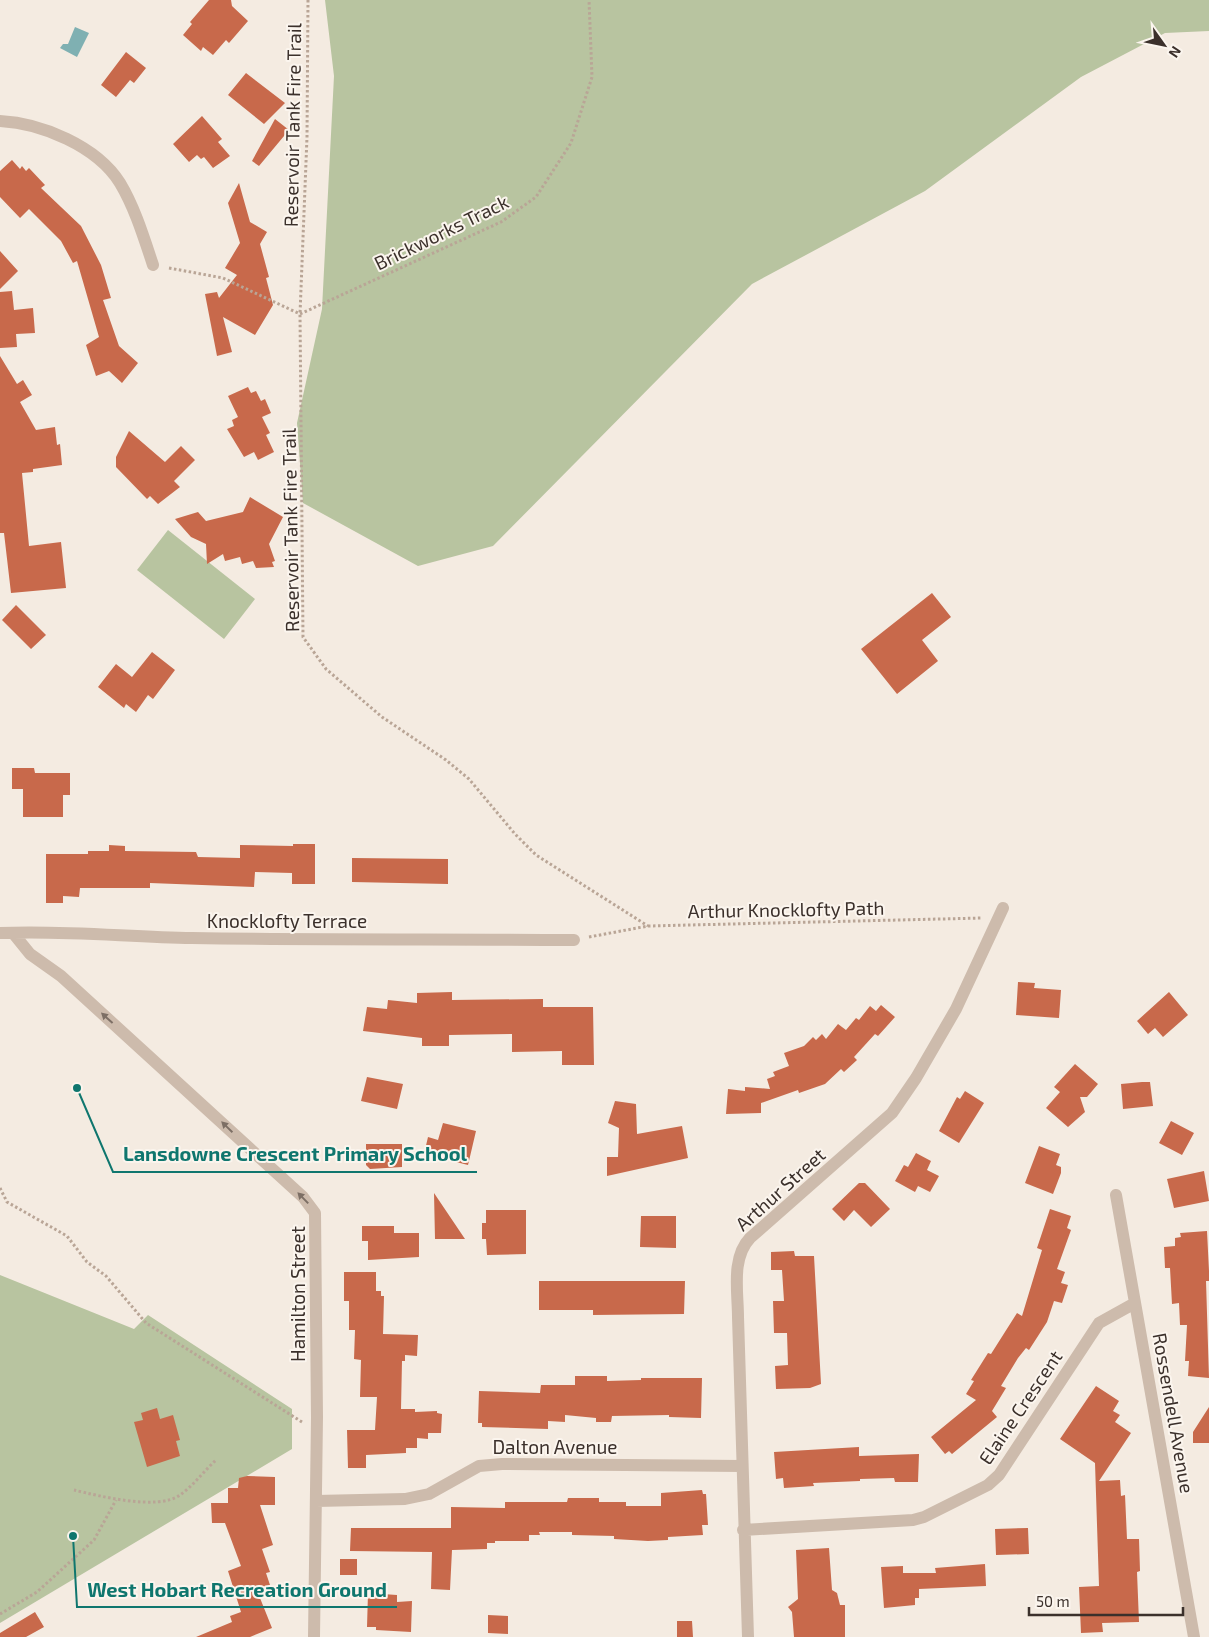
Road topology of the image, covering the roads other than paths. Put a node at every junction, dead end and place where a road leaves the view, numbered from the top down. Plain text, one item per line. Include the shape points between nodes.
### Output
1 (0, 121) edge
2 (153, 265) road end
3 (1001, 913) road end
4 (6, 933) edge
5 (574, 940) road end
6 (1116, 1195) dead end
7 (1135, 1303) junction
8 (742, 1466) junction
9 (316, 1501) junction
10 (744, 1530) junction
11 (314, 1637) edge
12 (748, 1637) edge
13 (1194, 1637) edge

1 - 2 street via 37,125 82,148 101,162 119,182 139,223
3 - 8 street, Arthur Street via 951,1017 892,1113 750,1238 740,1252 738,1317
4 - 5 street, Knocklofty Terrace via 268,939
9 -> 4 street, Hamilton Street via 316,1213 303,1197 61,976
6 - 7 street, Rossendell Avenue
7 - 10 street, Elaine Crescent via 1099,1323 1010,1462 988,1485 913,1520
7 - 13 street, Rossendell Avenue
8 - 9 street, Dalton Avenue via 502,1464 479,1466 429,1494 405,1499
8 - 10 street, Arthur Street
9 - 11 street, Hamilton Street
10 - 12 street, Arthur Street

